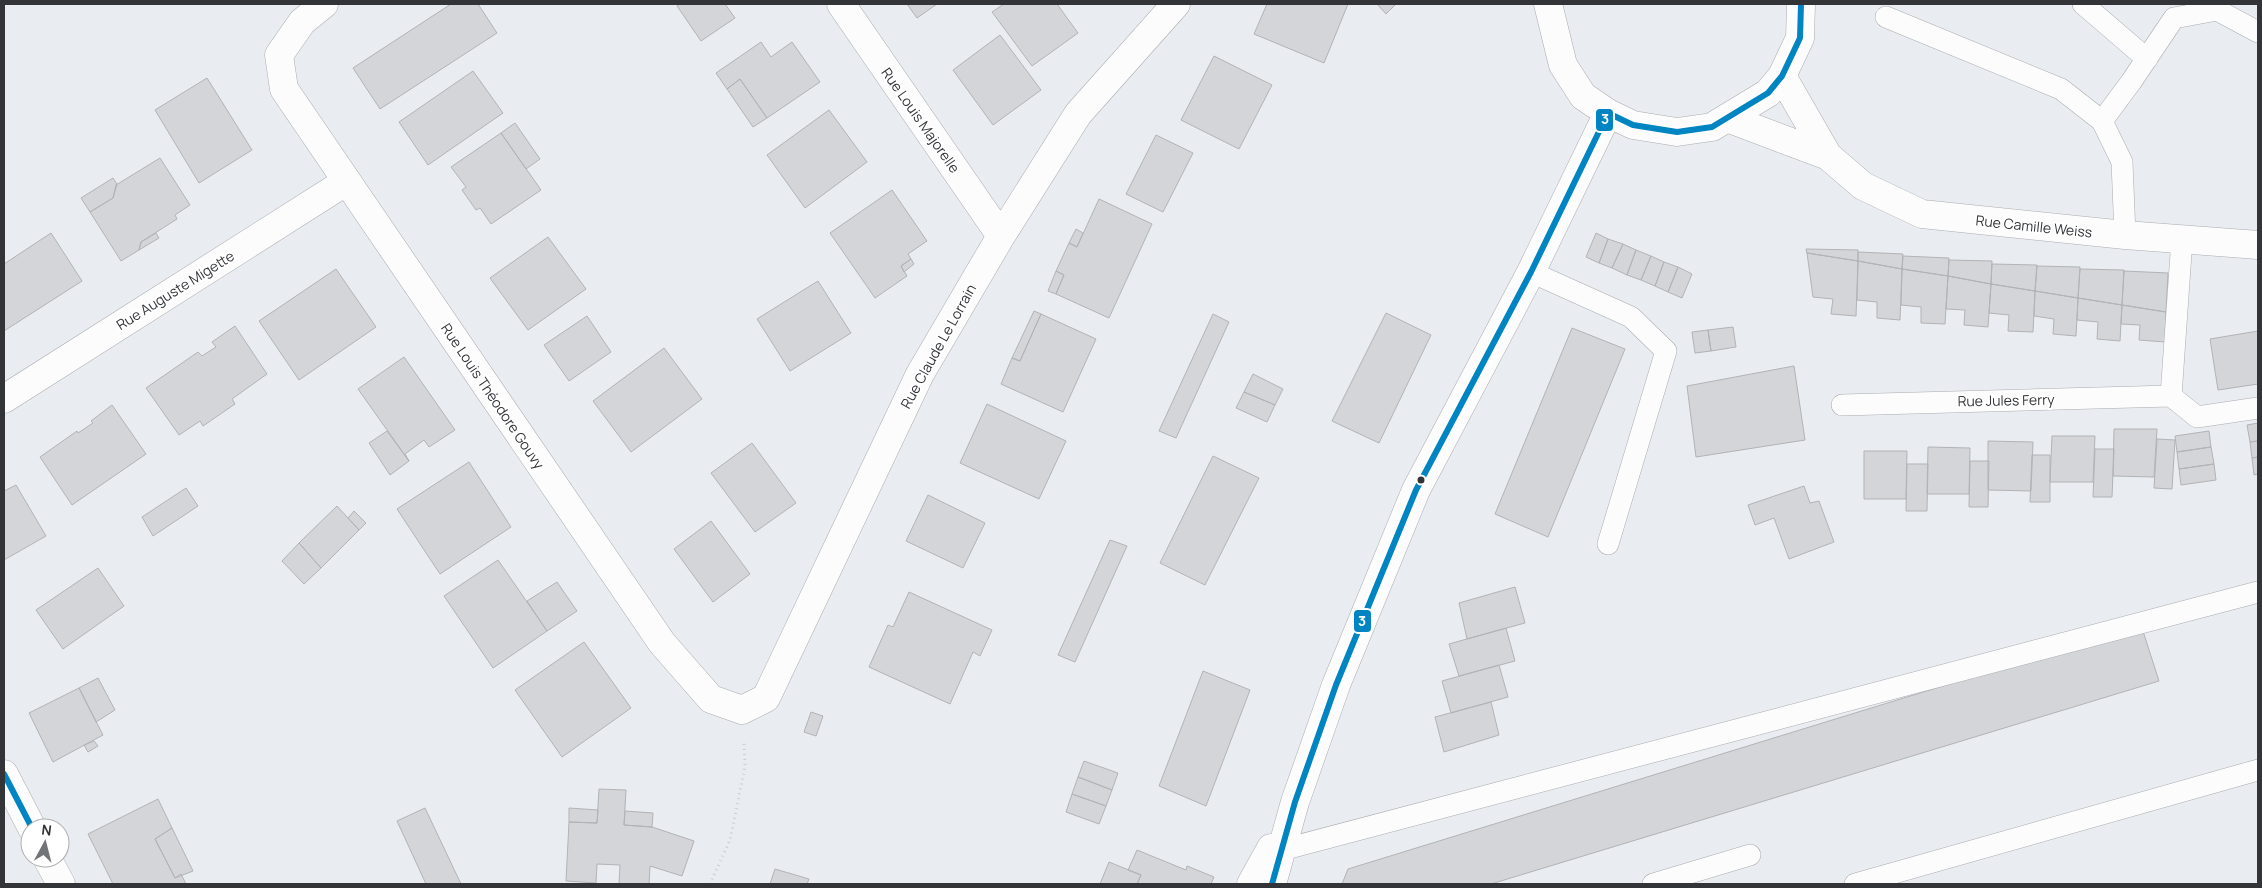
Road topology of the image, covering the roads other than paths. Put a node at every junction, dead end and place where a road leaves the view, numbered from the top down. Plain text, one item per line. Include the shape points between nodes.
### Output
1 (324, 4) edge
2 (841, 4) edge
3 (1176, 4) edge
4 (1548, 4) edge
5 (1801, 4) edge
6 (2083, 4) edge
7 (1886, 17) dead end
8 (2258, 32) edge
9 (2147, 59) junction
10 (1782, 76) junction
11 (1608, 113) junction
12 (1727, 118) junction
13 (2102, 121) junction
14 (1828, 156) junction
15 (347, 181) junction
16 (2125, 235) junction
17 (1001, 236) junction
18 (2182, 239) junction
19 (2258, 245) edge
20 (1532, 272) junction
21 (2171, 396) junction
22 (4, 399) edge
23 (1842, 404) dead end
24 (2258, 408) edge
25 (1608, 544) dead end
26 (2258, 592) edge
27 (742, 710) joint
28 (2258, 770) edge
29 (4, 774) edge
30 (27, 818) edge
31 (1274, 852) junction
32 (1750, 855) dead end
33 (52, 868) edge
34 (61, 884) edge
35 (1251, 884) edge
36 (1272, 884) edge
37 (1654, 884) edge
38 (1855, 884) edge

1 - 15 street, Rue Louis Théodore Gouvy via 302,22 279,54 284,89
2 - 17 street, Rue Louis Majorelle
3 - 17 street, Rue Claude Le Lorrain via 1078,114
4 - 11 street via 1563,65 1583,96
5 - 10 street via 1800,38
6 - 9 lane
7 - 13 lane via 2061,89
8 - 9 lane via 2217,10 2174,18
9 - 13 lane
10 - 12 street via 1768,93
10 - 14 street, Rue Camille Weiss
11 - 12 street via 1633,125 1677,132 1712,127
11 - 20 street
12 - 14 street, Rue Camille Weiss
13 - 16 lane via 2122,162
14 - 16 street, Rue Camille Weiss via 1862,186 1922,214
15 - 22 street, Rue Auguste Migette
15 - 27 street, Rue Louis Théodore Gouvy via 662,643 711,699
16 - 18 street, Rue Camille Weiss
17 - 27 street, Rue Claude Le Lorrain via 920,374 766,698
18 - 19 street, Rue Camille Weiss
18 - 21 lane
20 - 25 lane via 1631,318 1666,351
20 - 31 street via 1416,490 1336,684
21 - 23 lane, Rue Jules Ferry
21 - 24 lane via 2197,417
26 - 31 lane
28 - 38 lane
29 - 30 street
31 - 35 street
31 - 36 street
32 - 37 lane
33 - 34 street

